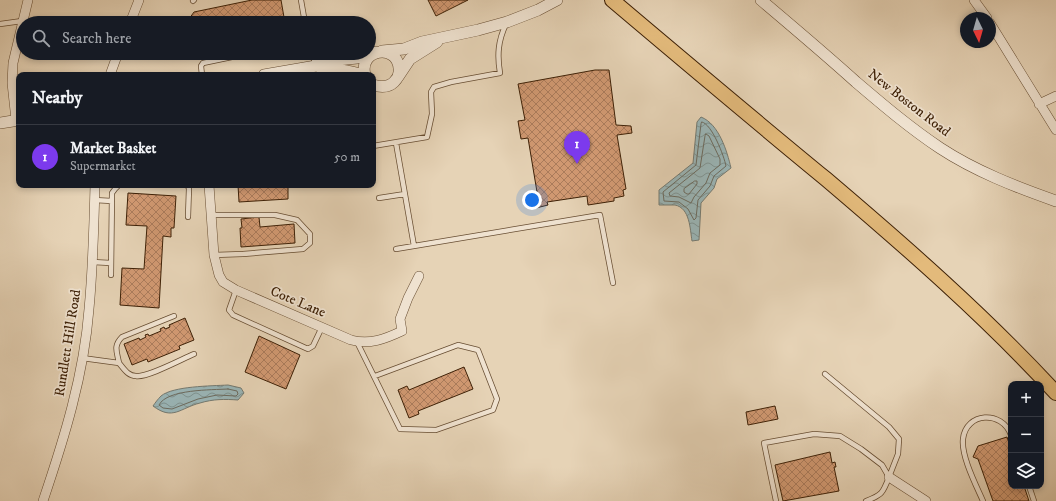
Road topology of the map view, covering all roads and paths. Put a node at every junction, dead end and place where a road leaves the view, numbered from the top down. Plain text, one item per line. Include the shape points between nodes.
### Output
1 (28, 0) edge
2 (139, 0) edge
3 (301, 0) edge
4 (557, 0) edge
5 (612, 0) edge
6 (762, 0) edge
7 (974, 0) edge
8 (983, 12) edge
9 (23, 16) edge
10 (133, 16) edge
11 (304, 16) edge
12 (16, 22) edge
13 (507, 22) junction
14 (0, 24) edge
15 (996, 33) edge
16 (444, 38) junction
17 (16, 49) edge
18 (379, 52) junction
19 (376, 53) edge
20 (376, 53) edge
21 (115, 60) edge
22 (218, 60) edge
23 (314, 60) edge
24 (347, 60) edge
25 (367, 60) edge
26 (316, 66) junction
27 (111, 72) edge
28 (202, 72) edge
29 (281, 72) edge
30 (353, 72) edge
31 (364, 72) edge
32 (398, 77) junction
33 (376, 85) edge
34 (1056, 96) edge
35 (1040, 104) junction
36 (16, 108) edge
37 (16, 120) edge
38 (0, 123) edge
39 (1056, 130) edge
40 (396, 142) junction
41 (376, 145) edge
42 (95, 188) edge
43 (116, 188) edge
44 (189, 188) edge
45 (209, 188) edge
46 (405, 194) junction
47 (379, 198) dead end
48 (94, 200) junction
49 (112, 200) junction
50 (1056, 201) edge
51 (211, 215) junction
52 (188, 217) dead end
53 (414, 246) junction
54 (396, 249) dead end
55 (214, 255) junction
56 (92, 262) junction
57 (111, 263) junction
58 (111, 274) dead end
59 (419, 276) dead end
60 (613, 283) dead end
61 (236, 290) junction
62 (174, 316) dead end
63 (322, 327) junction
64 (357, 342) junction
65 (194, 354) dead end
66 (82, 358) junction
67 (120, 363) junction
68 (825, 374) dead end
69 (375, 376) junction
70 (1056, 393) edge
71 (1008, 428) edge
72 (889, 477) junction
73 (1030, 489) edge
74 (43, 501) edge
75 (776, 501) edge
76 (866, 501) edge
77 (926, 501) edge
78 (983, 501) edge
79 (1034, 501) edge

1 - 9 street
2 - 10 street
3 - 11 lane
4 - 13 street
5 - 70 main road via 934,272
6 - 50 street, New Boston Road via 924,137 978,169
7 - 8 street
12 - 14 lane
13 - 16 street
13 - 40 lane via 498,49 500,73 434,87 430,92 432,114 427,137
15 - 35 street
16 - 18 street via 404,49
16 - 32 street via 410,59
17 - 36 street via 12,83
18 - 19 street
18 - 20 street
18 - 32 street via 388,53 397,60
21 - 27 street
22 - 28 lane via 203,63
23 - 26 lane
24 - 26 street via 327,61
25 - 31 street via 364,64
26 - 29 street
26 - 30 street
32 - 33 street via 389,85
34 - 35 street
35 - 39 street
37 - 38 street
40 - 41 lane
40 - 46 lane
42 - 48 street, Rundlett Hill Road
43 - 49 lane via 112,193
44 - 52 lane
45 - 51 street, Cote Lane
46 - 47 lane
46 - 53 lane
48 - 49 lane
48 - 56 street, Rundlett Hill Road
49 - 57 lane
51 - 55 street, Cote Lane
51 - 55 lane via 276,214 297,220 310,234 310,243 303,249
53 - 54 lane
53 - 60 lane via 600,215
55 - 61 street, Cote Lane via 223,282
56 - 57 lane
56 - 66 street, Rundlett Hill Road
57 - 58 lane
59 - 64 street, Cote Lane via 400,319 402,331 380,341
61 - 63 street, Cote Lane
61 - 63 lane via 229,310 233,315 308,349 313,346
62 - 67 lane via 122,338 116,348
63 - 64 street, Cote Lane
64 - 69 lane
65 - 67 lane via 145,375 128,374
66 - 67 lane
66 - 74 street, Rundlett Hill Road via 68,424
68 - 72 lane via 889,427 899,439 898,454
69 - 69 lane via 400,429 436,430 493,410 497,400 478,350 458,345
71 - 78 lane via 1002,421 989,417 971,422 966,429 963,452
72 - 75 lane via 882,465 840,436 814,434 764,443
72 - 76 lane via 885,489 879,496
72 - 77 street
73 - 79 lane

